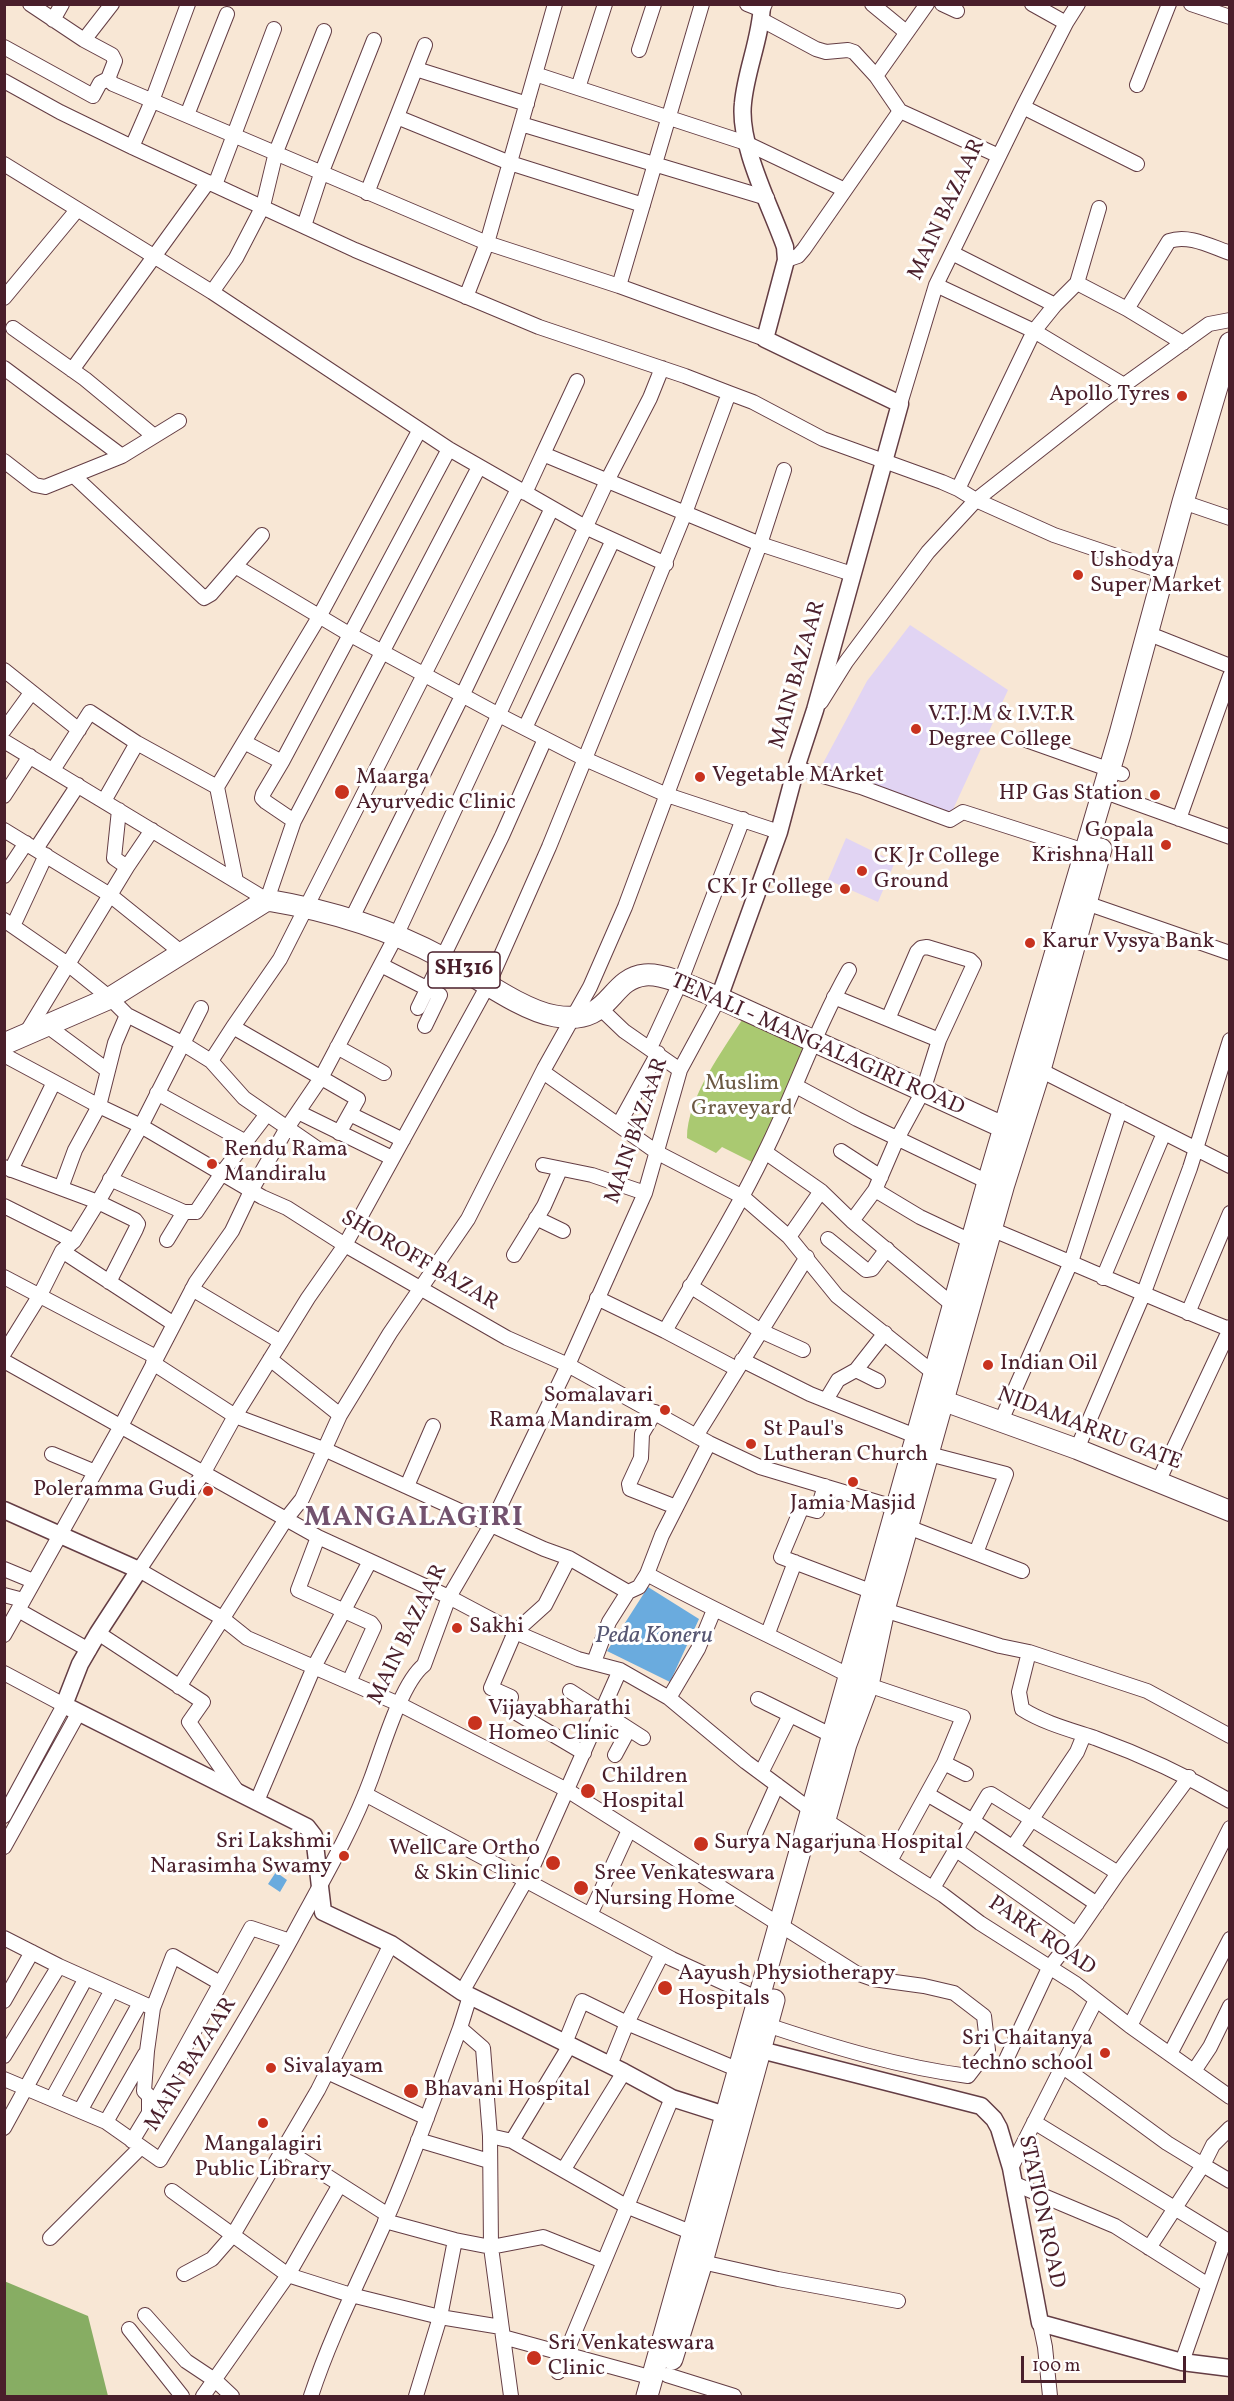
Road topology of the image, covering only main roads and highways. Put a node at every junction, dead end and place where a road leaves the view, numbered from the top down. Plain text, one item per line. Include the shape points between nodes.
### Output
1 (1230, 343) edge
2 (1230, 389) edge
3 (1188, 503) junction
4 (1116, 772) junction
5 (5, 1044) edge
6 (1012, 1131) junction
7 (940, 1389) junction
8 (924, 1445) junction
9 (1230, 1511) edge
10 (859, 1681) junction
11 (818, 1816) junction
12 (786, 1930) junction
13 (753, 2048) junction
14 (734, 2118) junction
15 (657, 2387) edge

1 - 3 main road
2 - 3 main road
3 - 4 main road via 1157,637
3 - 4 main road via 1164,572
4 - 6 main road via 1085,851
4 - 6 main road via 1116,796 1040,1070
5 - 6 main road, TENALI - MANGALAGIRI ROAD / SH316 via 110,998 267,900 307,907 396,936 553,1016 590,1015 640,976 680,983
6 - 7 main road via 991,1229
6 - 7 main road via 988,1182 954,1306
7 - 8 main road
7 - 9 main road, NIDAMARRU GATE via 1001,1421
8 - 10 main road via 908,1527 885,1610
8 - 10 main road via 897,1508 873,1592
10 - 11 main road via 846,1744
10 - 11 main road via 833,1737
11 - 12 main road
12 - 13 main road via 759,1999
12 - 13 main road via 767,2025
13 - 14 main road
13 - 14 main road via 740,2070
14 - 15 main road via 693,2233
14 - 15 main road via 702,2262

